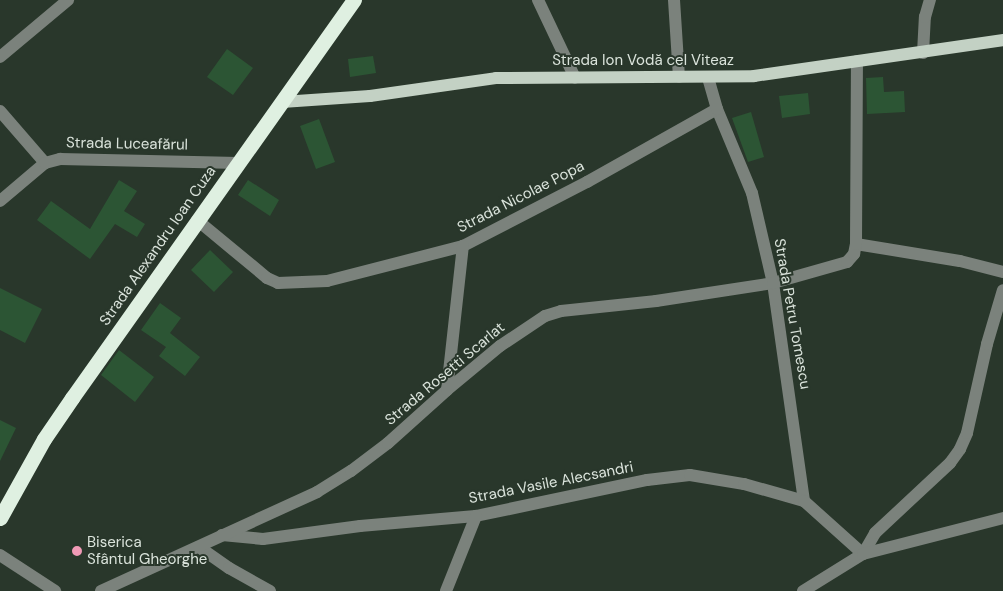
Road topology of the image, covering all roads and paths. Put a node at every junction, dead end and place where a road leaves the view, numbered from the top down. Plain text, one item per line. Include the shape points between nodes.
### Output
1 (68, 0) edge
2 (354, 0) edge
3 (538, 0) edge
4 (674, 0) edge
5 (930, 0) edge
6 (1003, 40) edge
7 (923, 53) junction
8 (0, 56) edge
9 (857, 61) junction
10 (679, 77) junction
11 (708, 77) junction
12 (575, 78) junction
13 (282, 102) junction
14 (717, 109) junction
15 (0, 111) edge
16 (45, 163) junction
17 (238, 163) junction
18 (0, 201) edge
19 (197, 220) junction
20 (856, 244) junction
21 (463, 246) junction
22 (1003, 272) edge
23 (773, 284) junction
24 (1003, 290) edge
25 (446, 390) junction
26 (804, 501) junction
27 (476, 516) junction
28 (0, 518) edge
29 (1003, 518) edge
30 (222, 536) junction
31 (199, 547) junction
32 (863, 554) junction
33 (0, 555) edge
34 (55, 591) edge
35 (100, 591) edge
36 (270, 591) edge
37 (446, 591) edge
38 (803, 591) edge

1 - 8 street
2 - 13 highway, Strada Alexandru Ioan Cuza
3 - 12 street
4 - 10 street
5 - 7 street via 925,17
6 - 7 main road, Strada Ion Vodă cel Viteaz
7 - 9 main road, Strada Ion Vodă cel Viteaz
9 - 11 main road, Strada Ion Vodă cel Viteaz via 754,76
9 - 20 street
10 - 11 main road, Strada Ion Vodă cel Viteaz
10 - 12 main road, Strada Ion Vodă cel Viteaz
11 - 14 street
12 - 13 main road, Strada Ion Vodă cel Viteaz via 496,78 370,96
13 - 17 highway, Strada Alexandru Ioan Cuza
14 - 21 street, Strada Nicolae Popa
14 - 23 street, Strada Petru Tomescu via 752,193
15 - 16 street
16 - 17 street, Strada Luceafărul via 60,159
16 - 18 street
17 - 19 highway, Strada Alexandru Ioan Cuza
19 - 21 street, Strada Nicolae Popa via 266,278 278,283 327,281
19 - 28 highway, Strada Alexandru Ioan Cuza via 44,439
20 - 22 street via 960,261
20 - 23 street, Strada Rosetti Scarlat via 854,254 847,262
21 - 25 street
23 - 25 street, Strada Rosetti Scarlat via 561,311 545,316 500,346
23 - 26 street, Strada Petru Tomescu
24 - 32 street via 967,433 960,448 950,463 875,533
25 - 30 street, Strada Rosetti Scarlat via 351,472 317,492
26 - 27 street, Strada Vasile Alecsandri via 744,484 690,474
26 - 32 street, Strada Vasile Alecsandri
27 - 30 street, Strada Vasile Alecsandri via 263,539
27 - 37 street
29 - 32 street
30 - 31 street, Strada Rosetti Scarlat
31 - 35 street, Strada Rosetti Scarlat
31 - 36 street
32 - 38 street
33 - 34 street

